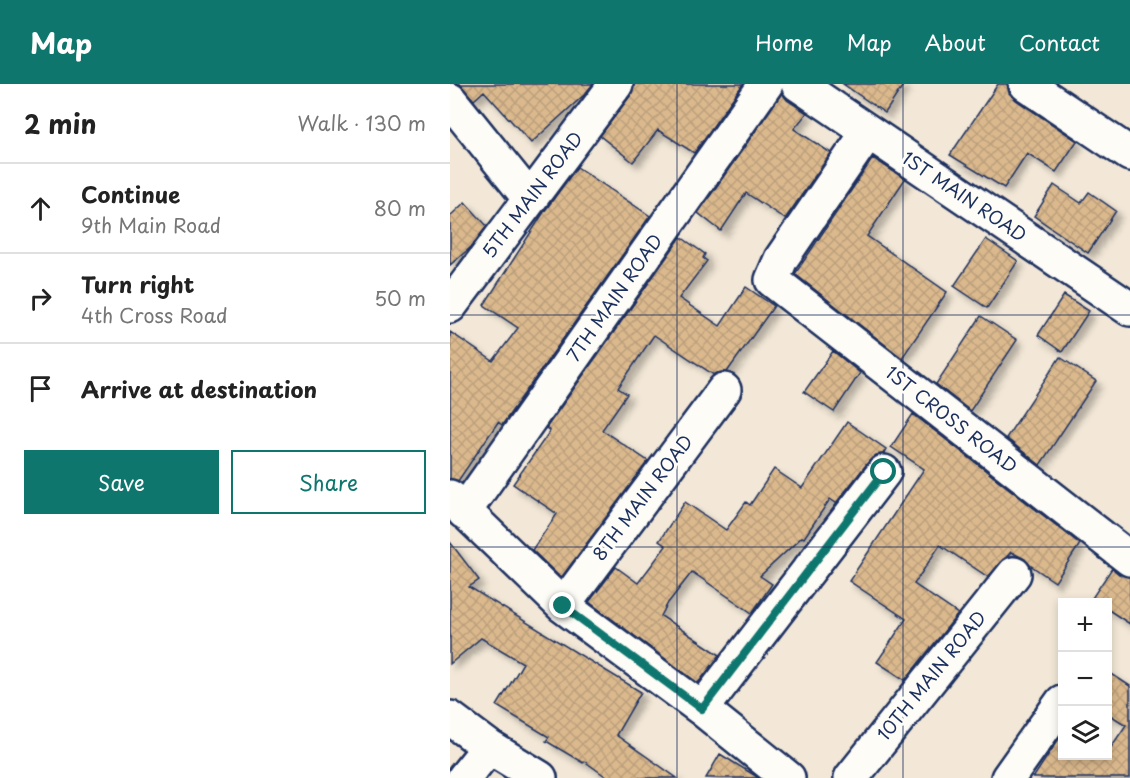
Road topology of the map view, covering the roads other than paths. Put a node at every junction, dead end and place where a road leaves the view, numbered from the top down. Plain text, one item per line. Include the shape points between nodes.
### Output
1 (616, 84) edge
2 (766, 84) edge
3 (798, 84) edge
4 (1026, 84) edge
5 (450, 100) edge
6 (868, 132) junction
7 (1130, 154) edge
8 (530, 200) junction
9 (451, 302) edge
10 (1130, 309) edge
11 (724, 390) dead end
12 (884, 472) dead end
13 (457, 504) edge
14 (1130, 559) edge
15 (1014, 574) dead end
16 (563, 606) junction
17 (1059, 706) edge
18 (702, 709) junction
19 (450, 718) edge
20 (489, 747) junction
21 (464, 778) edge
22 (540, 778) edge
23 (788, 778) edge
24 (851, 778) edge
25 (1008, 778) edge

1 - 8 street, 5TH MAIN ROAD
2 - 13 street, 7TH MAIN ROAD
3 - 6 street, 1ST MAIN ROAD
4 - 7 street
5 - 8 street
6 - 10 street, 1ST MAIN ROAD
6 - 14 street, 1ST CROSS ROAD via 781,259 772,280
8 - 9 street, 5TH MAIN ROAD
11 - 16 street, 8TH MAIN ROAD
12 - 18 street
13 - 16 street
15 - 24 street, 10TH MAIN ROAD
16 - 18 street
17 - 25 street
18 - 23 street
19 - 20 street
20 - 21 street
20 - 22 street

